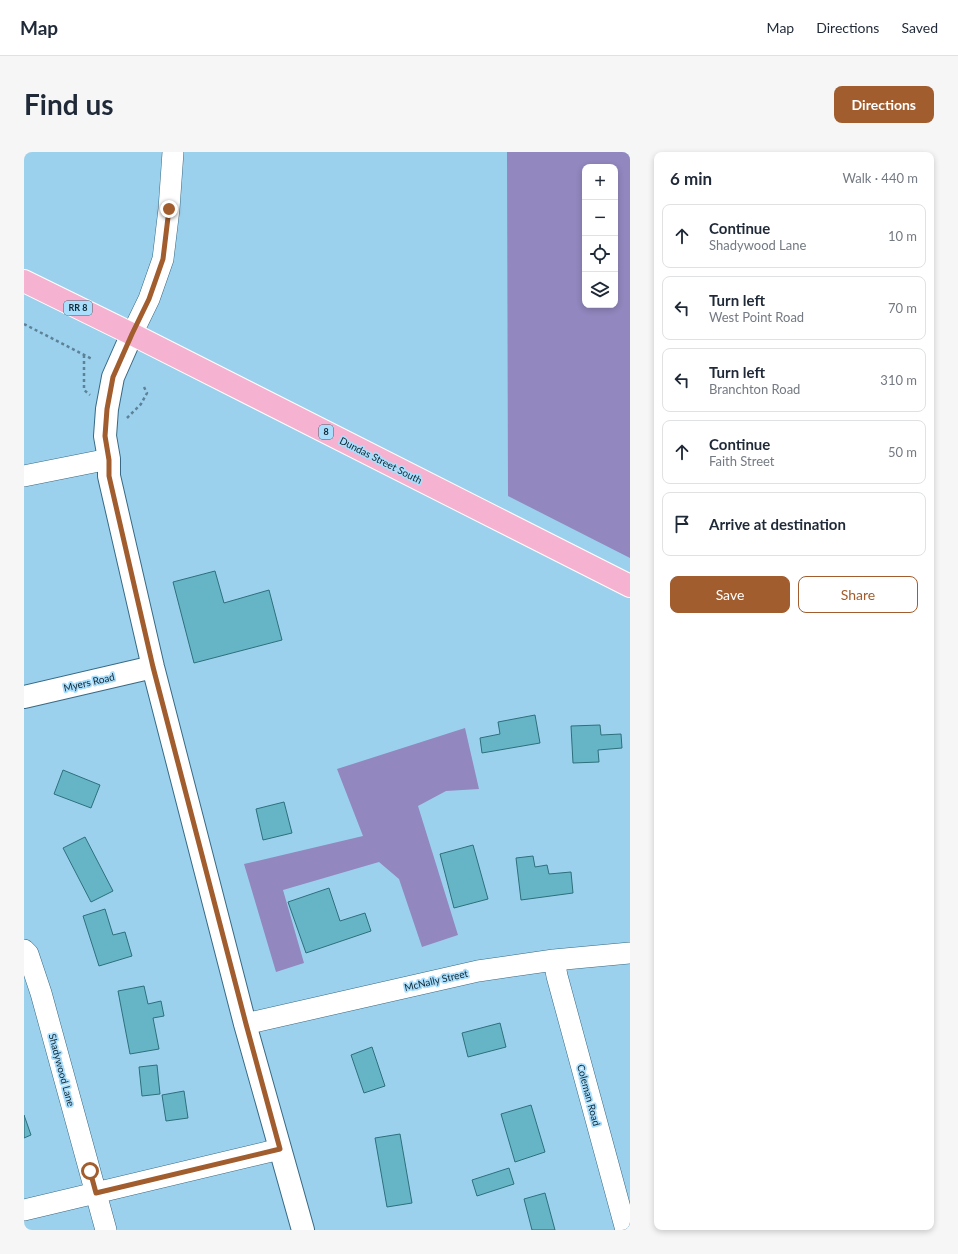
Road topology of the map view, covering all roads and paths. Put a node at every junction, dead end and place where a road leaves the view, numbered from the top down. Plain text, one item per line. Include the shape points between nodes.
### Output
1 (173, 152) edge
2 (24, 281) edge
3 (24, 324) edge
4 (132, 334) junction
5 (84, 355) junction
6 (92, 359) dead end
7 (143, 385) dead end
8 (84, 390) dead end
9 (105, 436) junction
10 (109, 460) junction
11 (24, 476) edge
12 (630, 586) edge
13 (153, 667) junction
14 (24, 697) edge
15 (24, 950) edge
16 (630, 953) edge
17 (554, 960) junction
18 (246, 1024) junction
19 (280, 1149) junction
20 (96, 1193) junction
21 (24, 1210) edge
22 (106, 1230) edge
23 (303, 1230) edge
24 (626, 1230) edge

1 - 4 street via 163,259 149,299
2 - 4 main road, Dundas Street South / RR 8
3 - 5 path
4 - 9 main road via 113,377
4 - 12 main road, Dundas Street South / 8
5 - 6 path
5 - 8 path
7 - 9 path via 146,393 141,404
9 - 10 main road
10 - 11 street
10 - 13 main road via 109,476
13 - 14 main road, Myers Road
13 - 18 main road
15 - 20 street, Shadywood Lane via 28,954 41,993
16 - 17 street, McNally Street
17 - 18 street, McNally Street via 478,970
17 - 24 street, Coleman Road
18 - 19 main road
19 - 20 street
19 - 23 main road
20 - 21 street
20 - 22 street, Shadywood Lane

